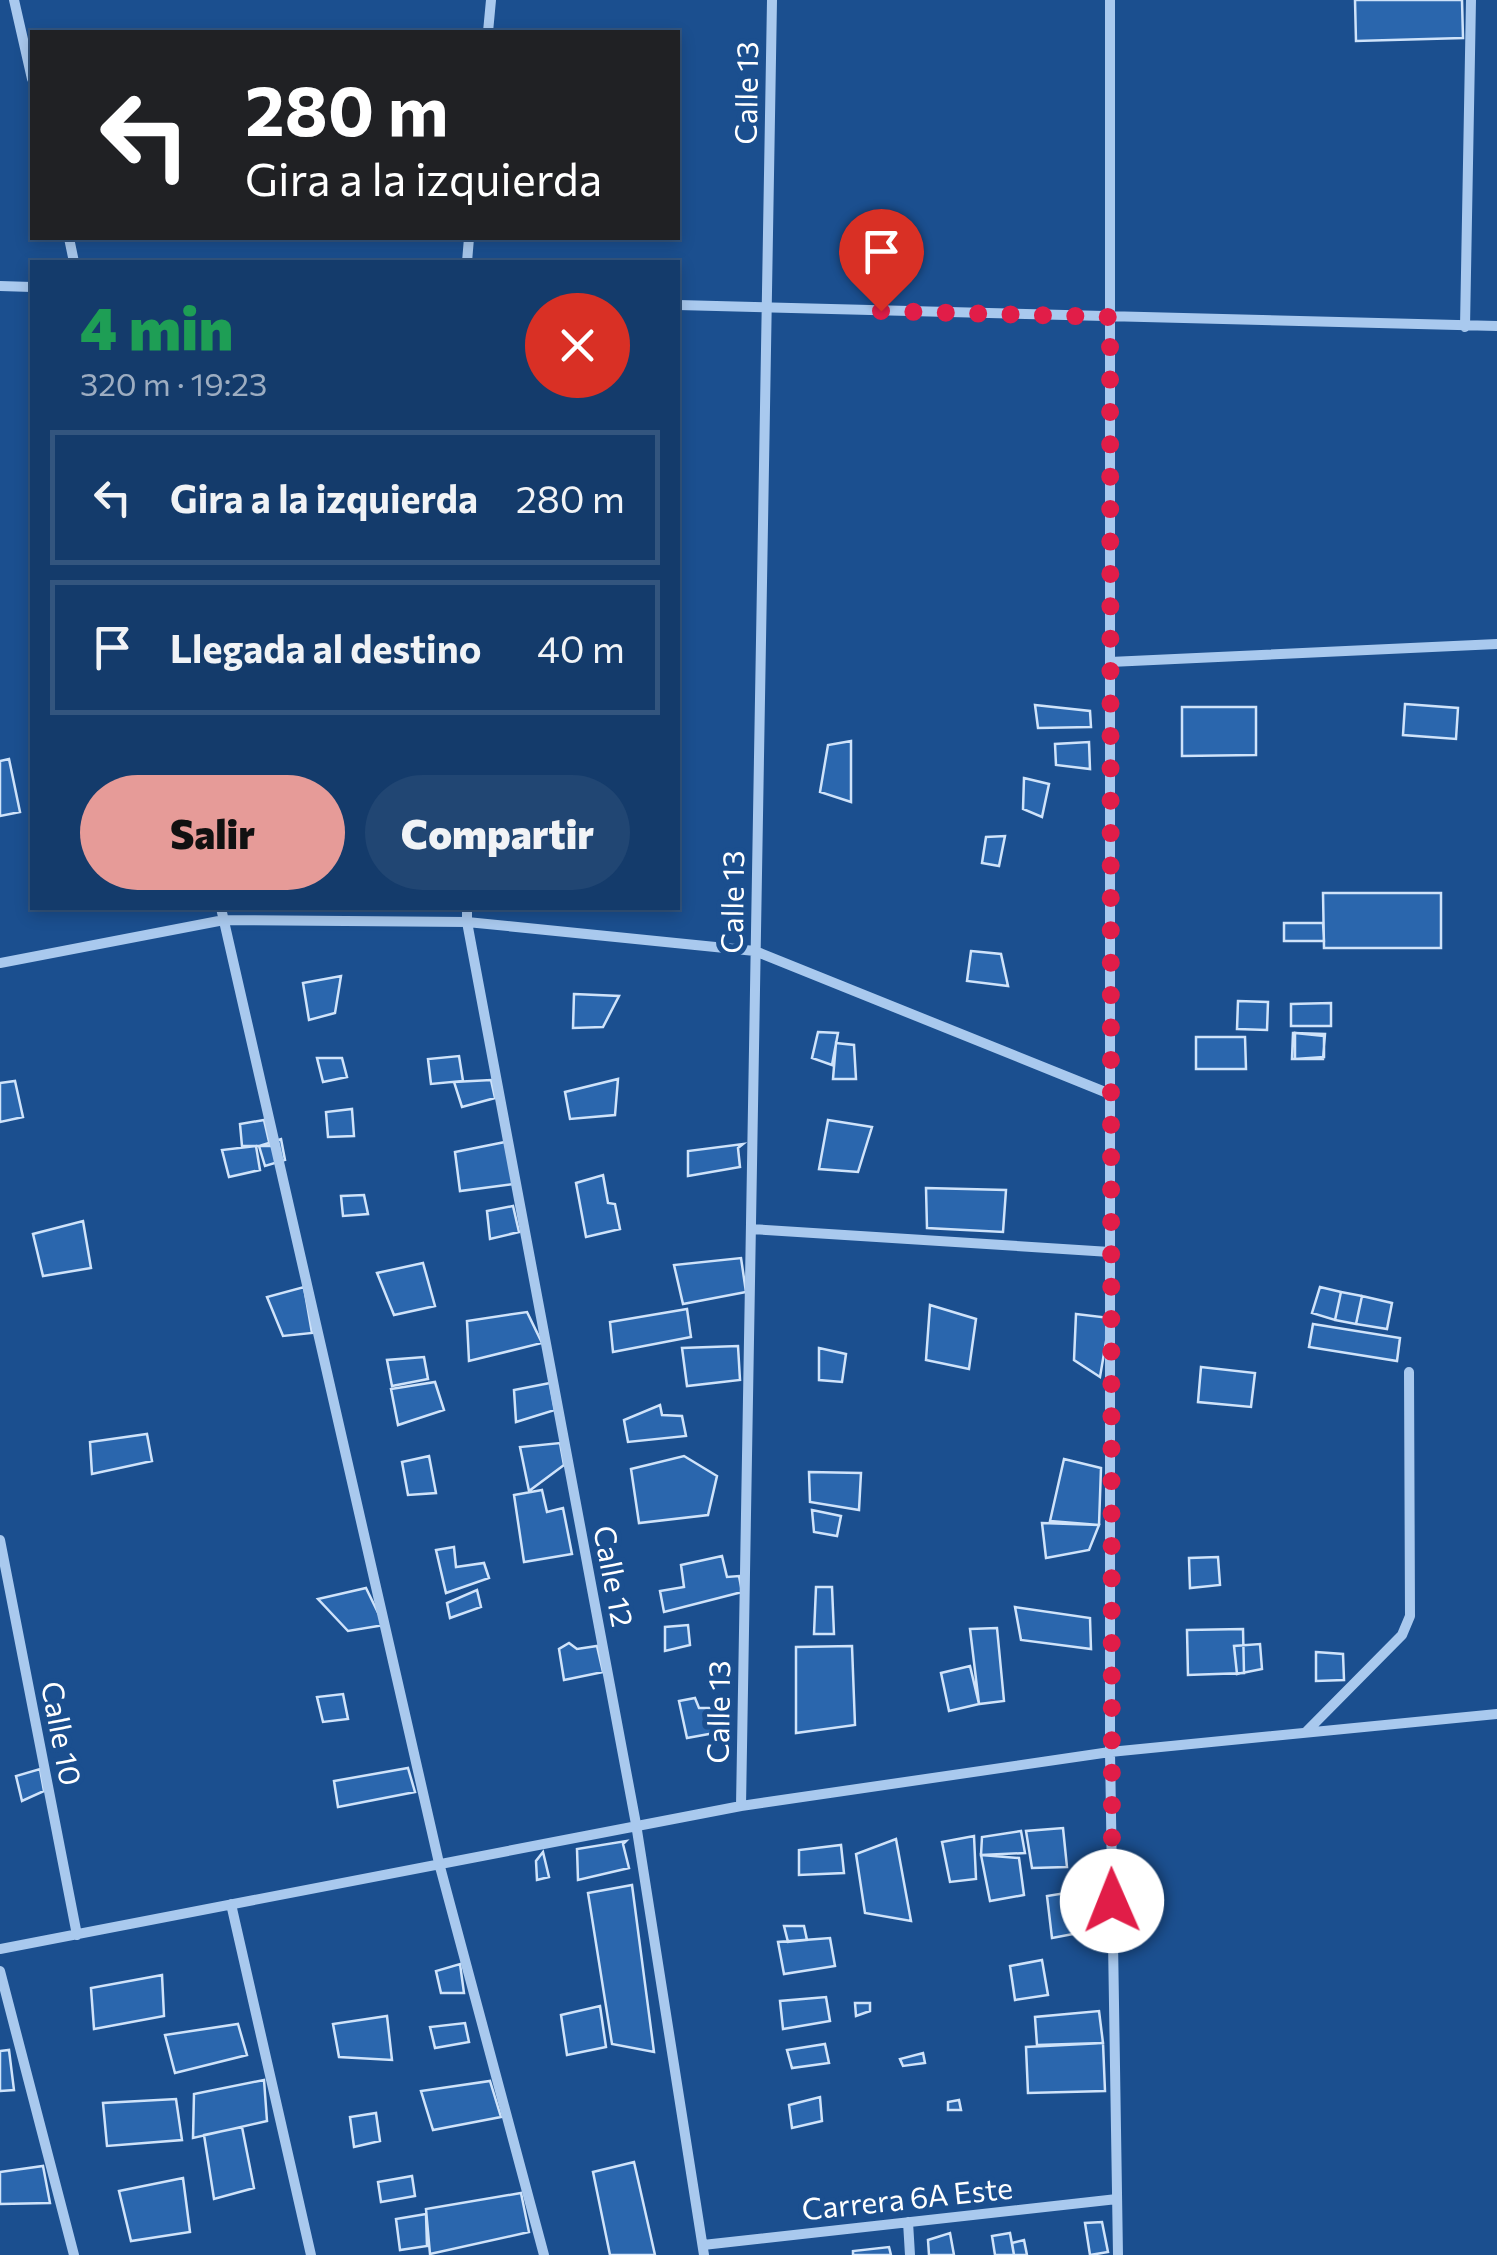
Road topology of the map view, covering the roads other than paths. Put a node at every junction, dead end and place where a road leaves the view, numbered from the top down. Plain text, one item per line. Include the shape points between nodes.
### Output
1 (14, 0) edge
2 (491, 0) edge
3 (772, 0) edge
4 (1110, 0) edge
5 (1470, 0) edge
6 (488, 30) edge
7 (30, 70) edge
8 (0, 286) edge
9 (30, 287) edge
10 (680, 305) edge
11 (767, 308) junction
12 (1110, 317) junction
13 (1497, 326) edge
14 (1465, 327) junction
15 (1497, 644) edge
16 (1110, 662) junction
17 (467, 910) edge
18 (222, 914) edge
19 (467, 922) junction
20 (755, 951) junction
21 (0, 963) edge
22 (1110, 1094) junction
23 (751, 1229) junction
24 (1110, 1252) junction
25 (1409, 1372) dead end
26 (0, 1540) edge
27 (1497, 1714) edge
28 (1306, 1732) junction
29 (1110, 1752) junction
30 (741, 1806) junction
31 (636, 1824) junction
32 (439, 1863) junction
33 (231, 1904) junction
34 (78, 1935) junction
35 (0, 1948) edge
36 (0, 1971) edge
37 (1117, 2199) junction
38 (908, 2222) junction
39 (703, 2250) edge
40 (74, 2255) edge
41 (311, 2255) edge
42 (544, 2255) edge
43 (910, 2255) edge
44 (1118, 2255) edge

1 - 7 street
2 - 6 street
3 - 11 street, Calle 13
4 - 12 street
5 - 14 street
8 - 9 street
10 - 11 street
11 - 12 street
11 - 20 street, Calle 13
12 - 14 street
12 - 16 street
13 - 14 street
15 - 16 street
16 - 22 street
17 - 19 street, Calle 12
18 - 19 street
18 - 21 street
18 - 32 street
19 - 20 street
19 - 31 street, Calle 12
20 - 22 street
20 - 23 street, Calle 13
22 - 24 street
23 - 24 street
23 - 30 street, Calle 13
24 - 29 street
25 - 28 street via 1410,1616 1402,1635
26 - 34 street, Calle 10
27 - 28 street
28 - 29 street
29 - 30 street
29 - 37 street
30 - 31 street
31 - 32 street
31 - 39 street, Calle 12
32 - 33 street
32 - 42 street
33 - 34 street
33 - 41 street
34 - 35 street
36 - 40 street
37 - 38 street, Carrera 6A Este
37 - 44 street
38 - 39 street, Carrera 6A Este
38 - 43 street

